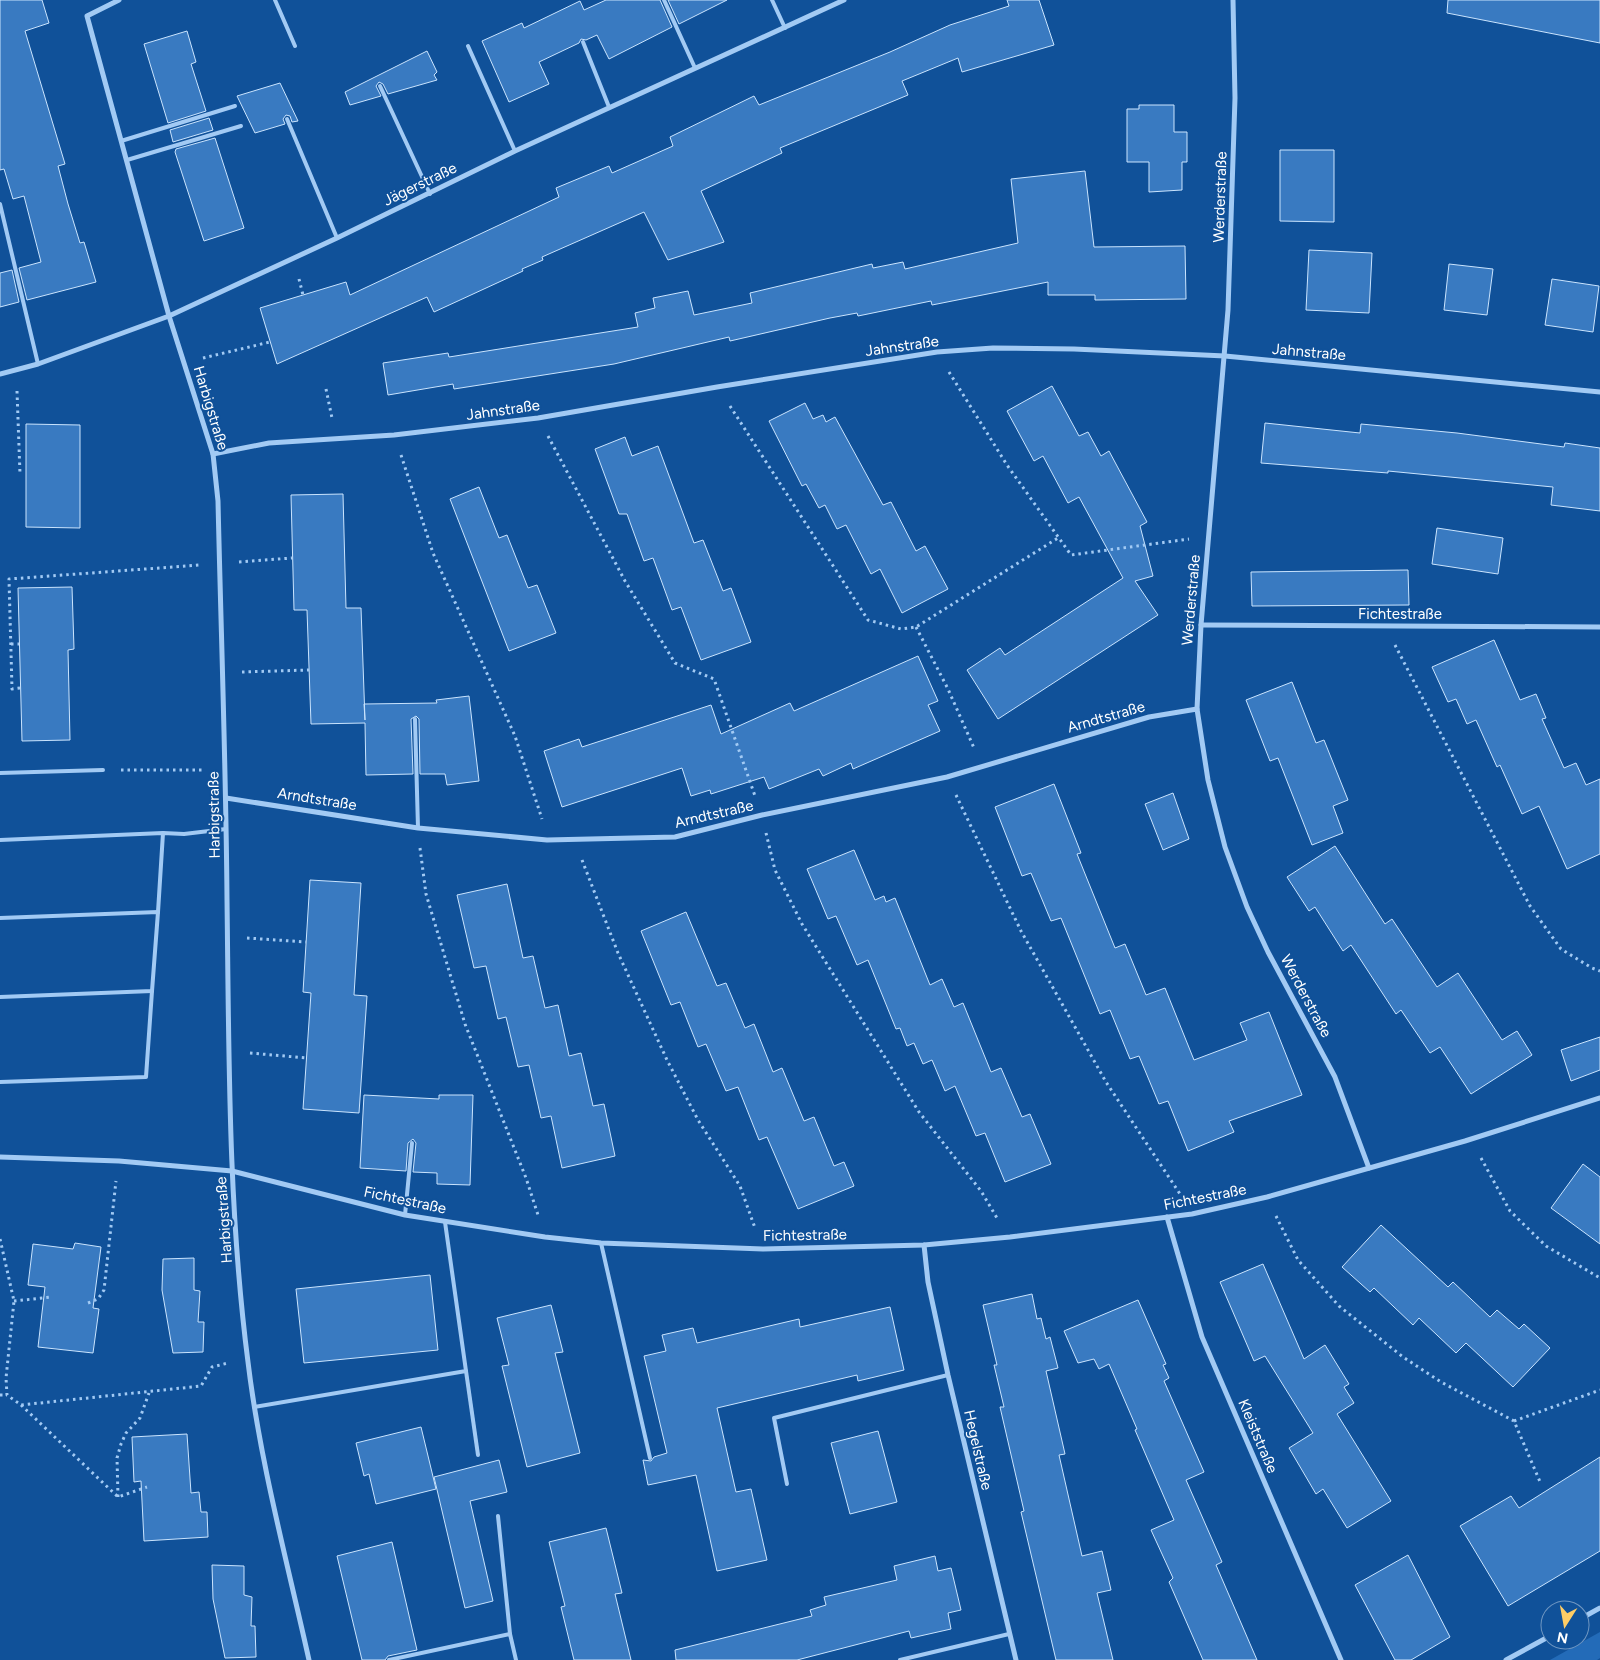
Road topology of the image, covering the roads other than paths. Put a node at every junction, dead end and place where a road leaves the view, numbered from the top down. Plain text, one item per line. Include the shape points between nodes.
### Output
1 (119, 0) edge
2 (275, 0) edge
3 (664, 0) edge
4 (772, 0) edge
5 (844, 0) edge
6 (1233, 0) edge
7 (785, 28) junction
8 (583, 42) dead end
9 (296, 46) dead end
10 (468, 46) dead end
11 (695, 68) junction
12 (380, 86) dead end
13 (235, 106) dead end
14 (609, 107) junction
15 (287, 119) dead end
16 (241, 126) dead end
17 (121, 141) junction
18 (516, 151) junction
19 (127, 160) junction
20 (430, 194) junction
21 (0, 204) edge
22 (337, 238) junction
23 (169, 316) junction
24 (1225, 356) junction
25 (38, 364) junction
26 (0, 374) edge
27 (1600, 392) edge
28 (213, 454) junction
29 (1201, 625) junction
30 (1600, 627) edge
31 (1197, 709) junction
32 (415, 720) dead end
33 (103, 770) road end
34 (0, 773) edge
35 (226, 798) junction
36 (418, 828) junction
37 (226, 829) junction
38 (163, 833) junction
39 (0, 840) edge
40 (158, 912) junction
41 (0, 918) edge
42 (152, 991) junction
43 (0, 997) edge
44 (0, 1082) edge
45 (1600, 1098) edge
46 (412, 1143) dead end
47 (0, 1158) edge
48 (1369, 1168) junction
49 (232, 1172) junction
50 (405, 1215) junction
51 (1167, 1217) junction
52 (445, 1222) junction
53 (601, 1242) junction
54 (924, 1245) junction
55 (466, 1371) junction
56 (948, 1375) junction
57 (254, 1407) junction
58 (478, 1455) dead end
59 (650, 1458) dead end
60 (786, 1484) dead end
61 (498, 1516) dead end
62 (510, 1634) junction
63 (1009, 1634) junction
64 (1540, 1641) edge
65 (309, 1660) edge
66 (389, 1660) edge
67 (516, 1660) edge
68 (900, 1660) edge
69 (1016, 1660) edge
70 (1341, 1660) edge
71 (1506, 1660) edge

1 - 17 street, Harbigstraße via 86,16
2 - 9 lane
3 - 11 lane
4 - 7 lane
5 - 7 street, Jägerstraße
6 - 24 street, Werderstraße via 1235,98
7 - 11 street, Jägerstraße
8 - 14 lane
10 - 18 lane
11 - 14 street, Jägerstraße
12 - 20 lane
13 - 17 lane
14 - 18 street, Jägerstraße
15 - 22 lane
16 - 19 lane
17 - 19 street, Harbigstraße
18 - 20 street, Jägerstraße
19 - 23 street, Harbigstraße
20 - 22 street, Jägerstraße
21 - 25 lane
22 - 23 street, Jägerstraße
23 - 25 street, Jägerstraße
23 - 28 street, Harbigstraße
24 - 27 street, Jahnstraße
24 - 28 street, Jahnstraße via 1074,349 993,348 937,352 538,418 394,435 269,443
24 - 29 street, Werderstraße
25 - 26 street, Jägerstraße
28 - 35 street, Harbigstraße via 218,500
29 - 30 street, Fichtestraße
29 - 31 street, Werderstraße
31 - 36 street, Arndtstraße via 1149,717 947,777 762,815 675,837 547,840
31 - 48 street, Werderstraße via 1208,780 1224,847 1268,952 1336,1077
32 - 36 lane
33 - 34 lane
35 - 36 street, Arndtstraße
35 - 37 street, Harbigstraße
37 - 38 lane
37 - 49 street, Harbigstraße
38 - 39 lane
38 - 40 lane
40 - 41 lane
40 - 42 lane
42 - 43 lane
42 - 44 lane via 146,1077
45 - 48 street, Fichtestraße via 1471,1140
46 - 50 lane
47 - 49 street, Fichtestraße via 119,1161
48 - 51 street, Fichtestraße via 1267,1197
49 - 50 street, Fichtestraße
49 - 57 street, Harbigstraße
50 - 52 street, Fichtestraße
51 - 54 street, Fichtestraße via 1010,1238
51 - 70 street, Kleiststraße via 1202,1337
52 - 53 street, Fichtestraße
52 - 55 lane
53 - 54 street, Fichtestraße via 763,1248
53 - 59 lane
54 - 56 street, Hegelstraße via 928,1282
55 - 57 lane
55 - 58 lane
56 - 60 lane via 774,1418
56 - 63 street, Hegelstraße
57 - 65 street, Harbigstraße
61 - 62 lane
62 - 66 lane
62 - 67 lane
63 - 68 lane
63 - 69 street, Hegelstraße
64 - 71 street

